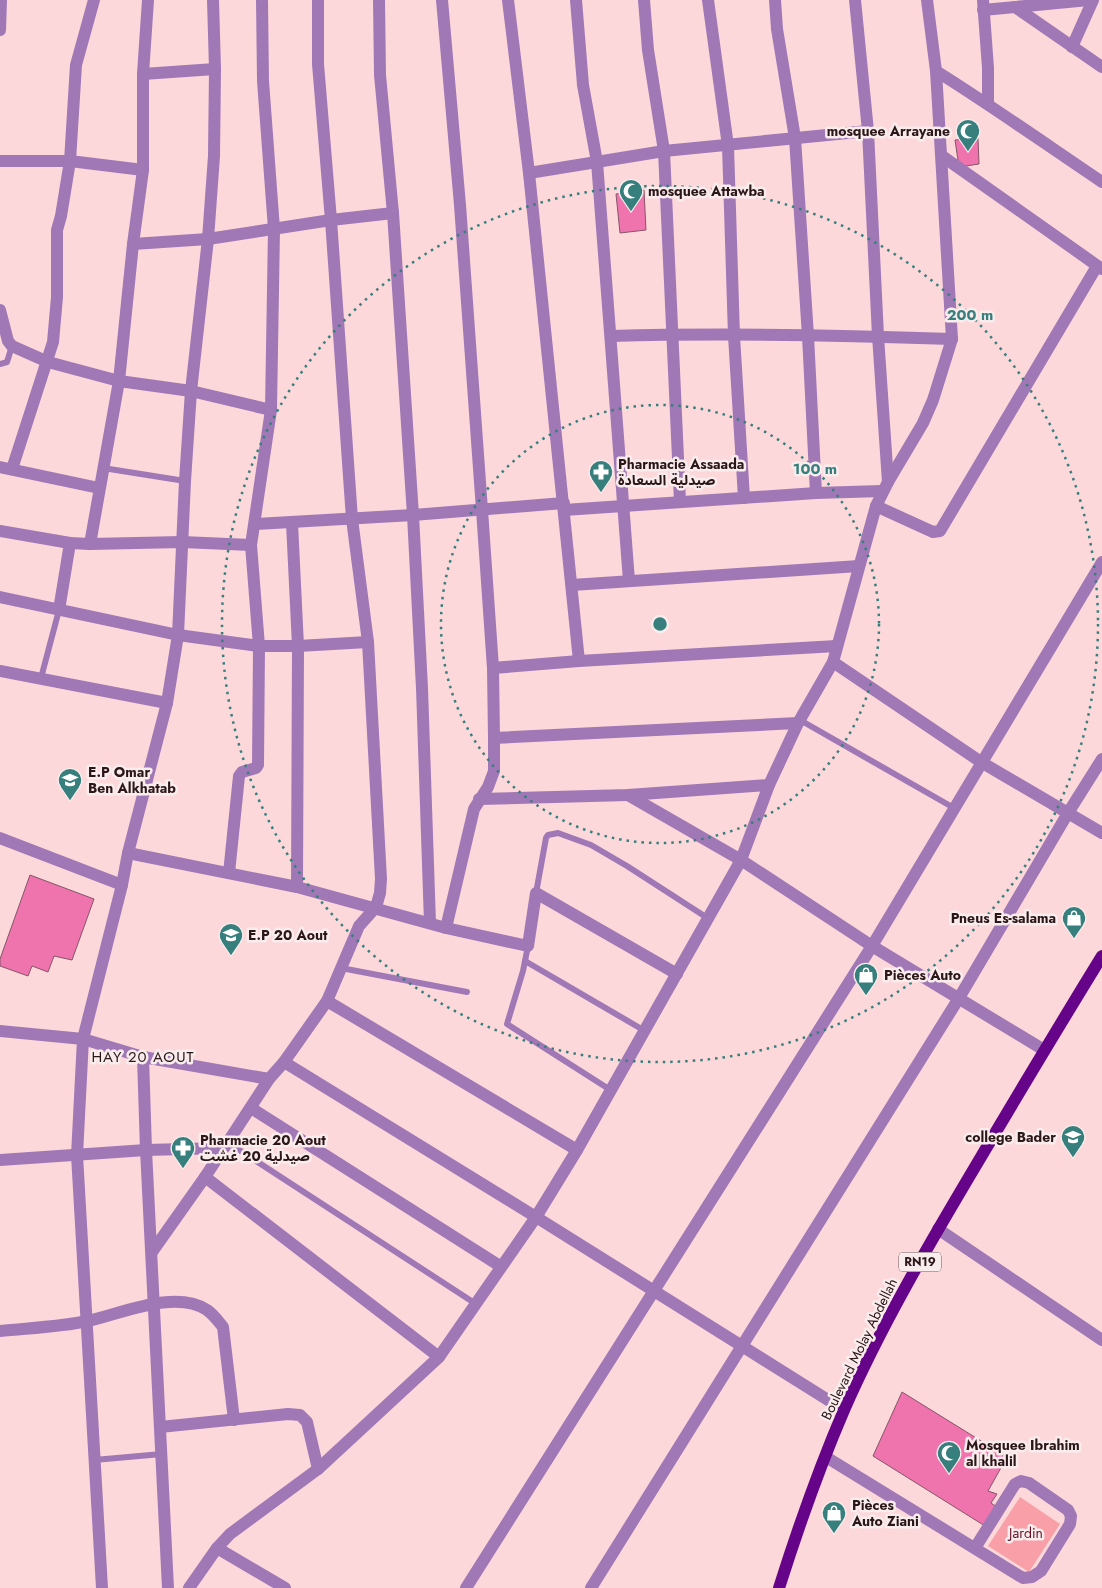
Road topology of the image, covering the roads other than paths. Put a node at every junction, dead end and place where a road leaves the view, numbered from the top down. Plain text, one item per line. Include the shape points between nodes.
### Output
1 (2, 0) edge
2 (94, 0) edge
3 (148, 0) edge
4 (212, 0) edge
5 (262, 0) edge
6 (318, 0) edge
7 (379, 0) edge
8 (442, 0) edge
9 (508, 0) edge
10 (576, 0) edge
11 (644, 0) edge
12 (708, 0) edge
13 (775, 0) edge
14 (855, 0) edge
15 (927, 0) edge
16 (1089, 0) edge
17 (1094, 0) edge
18 (983, 5) edge
19 (1015, 7) junction
20 (0, 30) edge
21 (1072, 47) junction
22 (1102, 68) edge
23 (216, 69) junction
24 (936, 71) junction
25 (143, 74) junction
26 (988, 103) junction
27 (868, 131) junction
28 (794, 138) junction
29 (728, 146) junction
30 (664, 151) junction
31 (942, 156) junction
32 (0, 161) edge
33 (70, 161) junction
34 (597, 162) junction
35 (143, 170) junction
36 (529, 173) junction
37 (1102, 182) edge
38 (393, 213) junction
39 (331, 220) junction
40 (274, 229) junction
41 (208, 239) junction
42 (133, 244) junction
43 (1100, 268) edge
44 (0, 310) edge
45 (671, 334) junction
46 (611, 336) junction
47 (734, 336) junction
48 (808, 336) junction
49 (878, 336) junction
50 (952, 339) junction
51 (12, 346) junction
52 (48, 362) junction
53 (0, 364) edge
54 (119, 381) junction
55 (191, 391) junction
56 (271, 410) junction
57 (6, 468) edge
58 (103, 468) junction
59 (185, 481) junction
60 (885, 487) junction
61 (99, 488) junction
62 (816, 493) junction
63 (744, 498) junction
64 (680, 502) junction
65 (622, 505) junction
66 (564, 506) junction
67 (876, 506) junction
68 (482, 510) junction
69 (412, 515) junction
70 (352, 519) junction
71 (292, 522) junction
72 (256, 524) junction
73 (0, 532) edge
74 (182, 542) junction
75 (70, 543) junction
76 (90, 544) junction
77 (252, 545) junction
78 (1102, 562) edge
79 (859, 566) junction
80 (629, 581) junction
81 (572, 585) junction
82 (0, 597) edge
83 (59, 610) junction
84 (178, 635) junction
85 (368, 642) junction
86 (259, 646) junction
87 (298, 646) junction
88 (837, 646) junction
89 (579, 661) junction
90 (833, 662) junction
91 (493, 668) junction
92 (0, 671) edge
93 (41, 678) junction
94 (167, 703) junction
95 (799, 721) junction
96 (494, 738) junction
97 (1102, 759) edge
98 (981, 762) junction
99 (769, 785) junction
100 (628, 795) junction
101 (479, 799) junction
102 (954, 808) junction
103 (1068, 813) junction
104 (1102, 833) edge
105 (0, 838) edge
106 (128, 853) junction
107 (741, 860) junction
108 (229, 873) junction
109 (122, 885) junction
110 (297, 887) junction
111 (536, 893) junction
112 (376, 907) junction
113 (709, 919) junction
114 (430, 923) junction
115 (446, 928) junction
116 (528, 946) junction
117 (872, 946) junction
118 (1102, 956) edge
119 (525, 961) junction
120 (341, 968) junction
121 (677, 974) junction
122 (467, 992) dead end
123 (959, 998) junction
124 (327, 1001) junction
125 (0, 1031) edge
126 (646, 1031) junction
127 (83, 1039) junction
128 (1044, 1050) junction
129 (143, 1057) junction
130 (284, 1062) junction
131 (269, 1079) junction
132 (612, 1091) junction
133 (251, 1108) junction
134 (225, 1145) junction
135 (146, 1150) junction
136 (577, 1150) junction
137 (77, 1154) junction
138 (0, 1160) edge
139 (205, 1177) junction
140 (536, 1217) junction
141 (938, 1229) junction
142 (152, 1252) junction
143 (500, 1266) junction
144 (654, 1291) junction
145 (154, 1304) junction
146 (476, 1304) junction
147 (86, 1321) junction
148 (0, 1331) edge
149 (1102, 1340) edge
150 (742, 1345) junction
151 (439, 1357) junction
152 (844, 1410) junction
153 (234, 1420) junction
154 (160, 1427) junction
155 (162, 1454) junction
156 (826, 1457) junction
157 (94, 1460) junction
158 (318, 1469) junction
159 (217, 1548) junction
160 (974, 1548) junction
161 (271, 1585) edge
162 (102, 1588) edge
163 (168, 1588) edge
164 (189, 1588) edge
165 (285, 1588) edge
166 (466, 1588) edge
167 (591, 1588) edge
168 (779, 1588) edge

1 - 20 street
2 - 33 street via 76,65
3 - 25 street
4 - 23 street
5 - 40 street via 263,81
6 - 39 street via 318,64
7 - 38 street via 380,76
8 - 68 street
9 - 36 street
10 - 34 street via 583,85
11 - 30 street via 648,50
12 - 29 street
13 - 28 street
14 - 27 street
15 - 24 street
16 - 19 street
17 - 21 street
18 - 19 street
18 - 26 street
19 - 21 street
21 - 22 street
23 - 25 street
23 - 41 street
24 - 26 street
24 - 31 street
25 - 35 street
26 - 37 street
27 - 28 street
27 - 49 street
28 - 29 street
28 - 48 street
29 - 30 street
29 - 47 street
30 - 34 street
30 - 45 street
31 - 43 street
31 - 50 street
32 - 33 street
33 - 35 street
33 - 52 street via 57,230 56,317
34 - 36 street
34 - 46 street
35 - 42 street
36 - 66 street
38 - 39 street
38 - 69 street
39 - 40 street
39 - 70 street
40 - 41 street
40 - 56 street
41 - 42 street
41 - 55 street
42 - 54 street
43 - 67 street via 940,531 933,532
44 - 51 street
45 - 46 street
45 - 47 street
45 - 64 street
46 - 65 street
47 - 48 street
47 - 63 street
48 - 49 street
48 - 62 street
49 - 50 street
49 - 60 street
50 - 60 street via 930,408
51 - 52 street
51 - 53 lane via 7,362
52 - 54 street
52 - 57 street
54 - 55 street
54 - 58 street
55 - 56 street
55 - 59 street
56 - 72 street
57 - 61 street
58 - 59 lane
58 - 61 street
59 - 74 street
60 - 62 street
60 - 67 street
61 - 76 street
62 - 63 street
63 - 64 street
64 - 65 street
65 - 66 street
65 - 80 street
66 - 68 street
66 - 81 street
67 - 79 street
68 - 69 street
68 - 91 street
69 - 70 street
69 - 114 street
70 - 71 street
70 - 85 street
71 - 72 street
71 - 87 street
72 - 77 street
73 - 75 street
74 - 76 street
74 - 77 street
74 - 84 street
75 - 76 street
75 - 83 street
77 - 86 street
78 - 98 street
79 - 80 street
79 - 88 street
80 - 81 street
81 - 89 street
82 - 83 street
83 - 84 street
83 - 93 lane
84 - 86 street
84 - 94 street
85 - 87 street
85 - 112 street via 381,879
86 - 87 street
86 - 108 street via 258,765 239,774
87 - 110 street
88 - 89 street
88 - 90 street
89 - 91 street
90 - 95 street
90 - 98 street
91 - 96 street
92 - 93 street
93 - 94 street
94 - 106 street
95 - 96 street
95 - 99 street
95 - 102 lane
96 - 101 street via 494,771
97 - 103 street
98 - 102 street
98 - 103 street
99 - 100 street
99 - 107 street
100 - 101 street
100 - 107 street
101 - 115 street via 471,820
102 - 117 street
103 - 104 street
103 - 123 street
105 - 109 street
106 - 108 street
106 - 109 street
107 - 113 street
107 - 117 street
108 - 110 street
109 - 127 street
110 - 112 street
111 - 113 lane via 546,838 558,833 592,845
111 - 116 street
111 - 121 street
112 - 114 street
112 - 120 street via 359,926
113 - 121 street
114 - 115 street
115 - 116 street
116 - 119 lane
117 - 123 street
117 - 144 street
118 - 128 main road, Boulevard Molay Abdellah / RN19
119 - 126 lane
119 - 132 lane via 507,1024
120 - 122 lane
120 - 124 street
121 - 126 street
123 - 128 street
123 - 150 street
124 - 130 street
124 - 136 street
125 - 127 street
126 - 132 street
127 - 129 street
127 - 137 street
128 - 141 main road, Boulevard Molay Abdellah / RN19
129 - 131 street
129 - 135 street
130 - 131 street
130 - 140 street
131 - 133 street
132 - 136 street
133 - 134 street
133 - 143 street
134 - 135 street
134 - 139 street
134 - 146 lane
135 - 137 street
135 - 142 street
136 - 140 street
137 - 138 street
137 - 147 street
139 - 142 street
139 - 151 street
140 - 143 street
140 - 144 street
141 - 149 street
141 - 152 main road, Boulevard Molay Abdellah / RN19
142 - 145 street
143 - 146 street
144 - 150 street
144 - 166 street
145 - 147 street
145 - 153 street via 174,1302 206,1309 222,1327
145 - 154 street
146 - 151 street
147 - 148 street
147 - 157 street
150 - 152 street
150 - 167 street
151 - 158 street
152 - 156 main road, Boulevard Molay Abdellah / RN19
153 - 154 street
153 - 158 street via 300,1415 307,1422
154 - 155 street
155 - 157 lane
155 - 163 street
156 - 160 street
156 - 168 main road, Boulevard Molay Abdellah / RN19
157 - 162 street
158 - 159 street via 235,1530
159 - 161 street
159 - 164 street
160 - 160 street via 1023,1578 1032,1577 1041,1571 1070,1524 1071,1516 1068,1510 1021,1481 1015,1484
161 - 165 street

